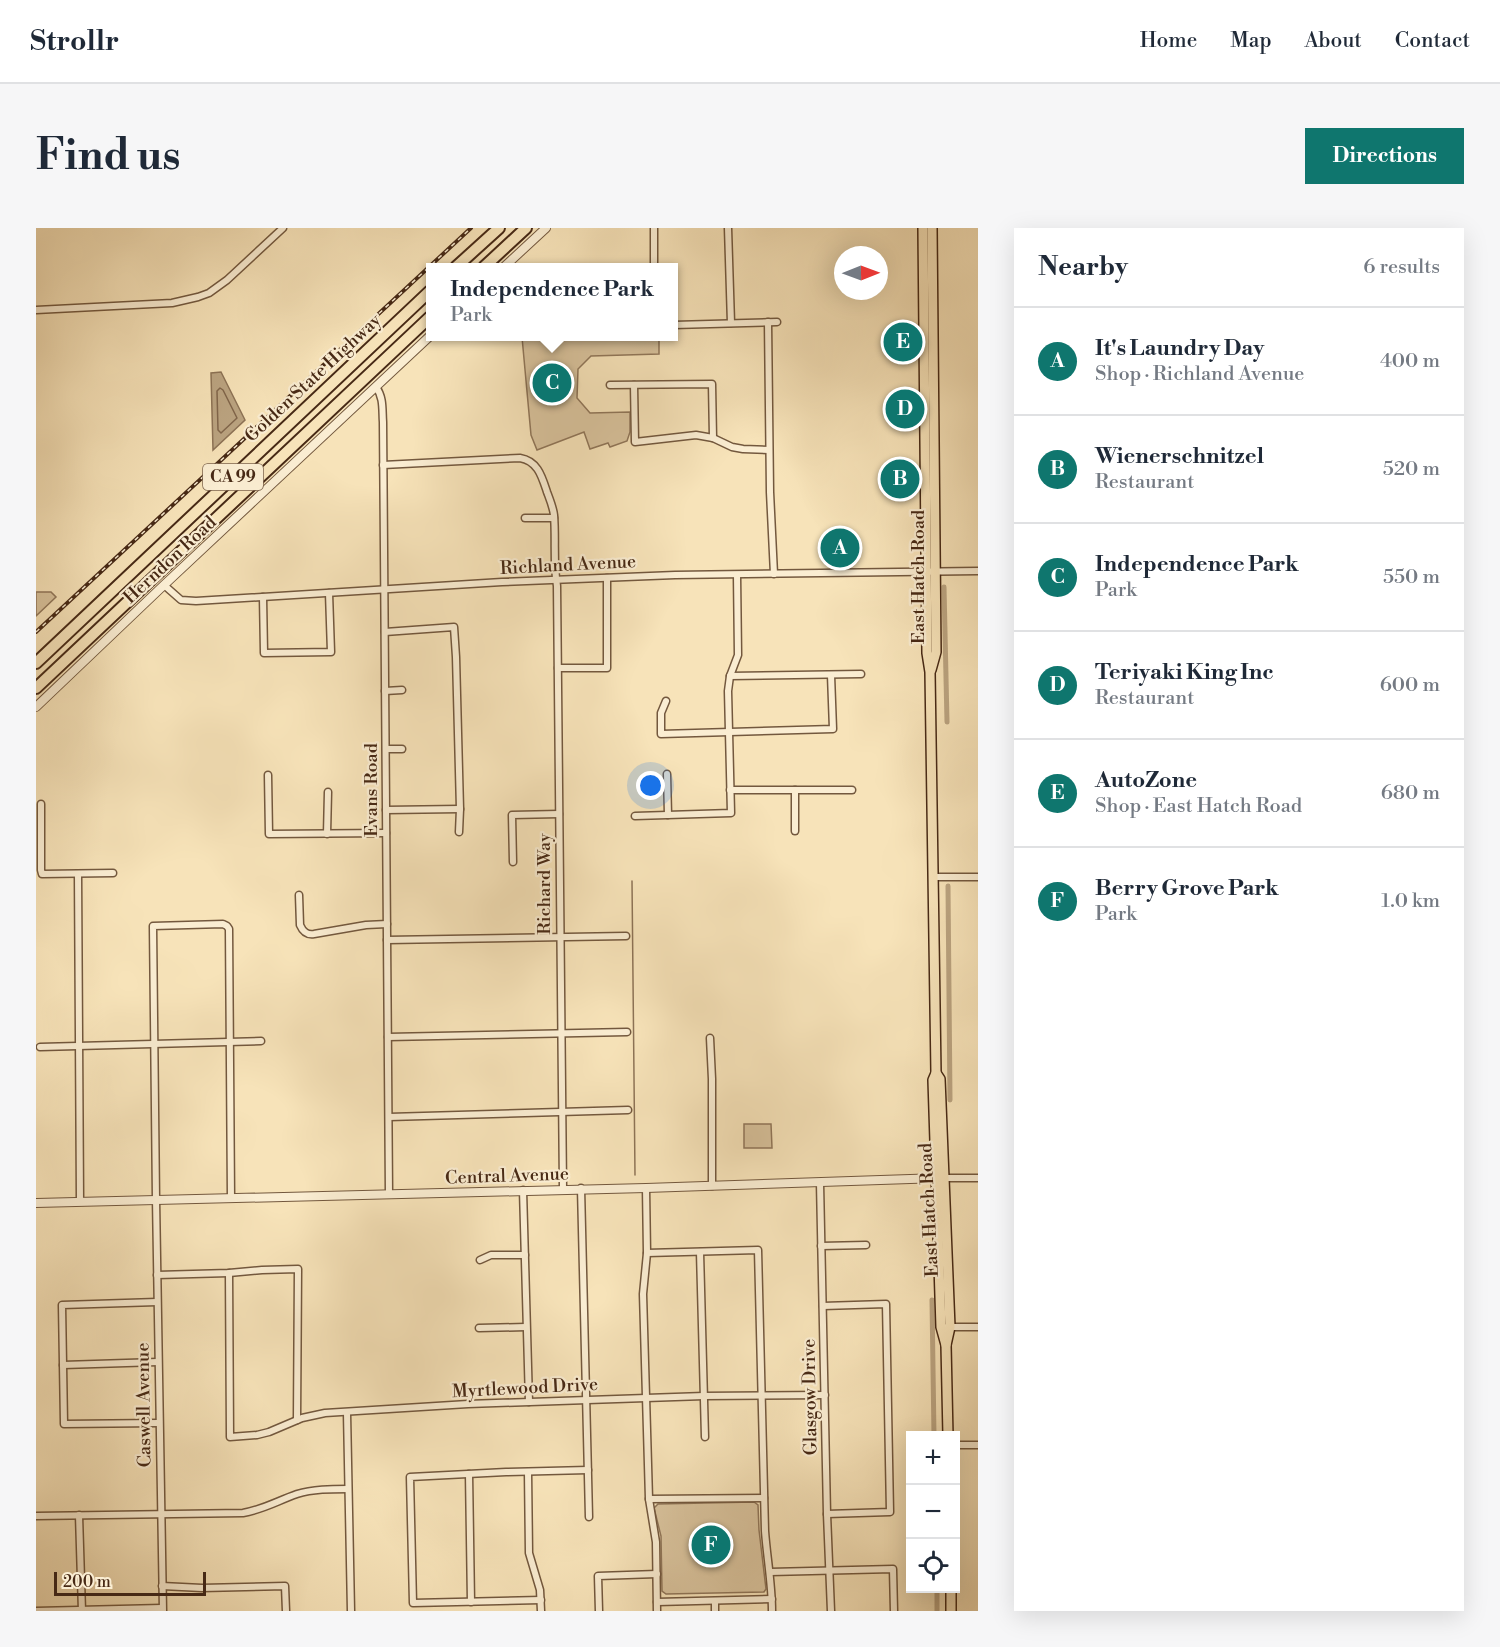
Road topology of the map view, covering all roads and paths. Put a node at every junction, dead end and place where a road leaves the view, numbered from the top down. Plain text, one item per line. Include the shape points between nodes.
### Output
1 (282, 228) edge
2 (499, 228) edge
3 (526, 228) edge
4 (546, 228) edge
5 (654, 228) edge
6 (728, 228) edge
7 (923, 228) edge
8 (932, 228) edge
9 (460, 263) edge
10 (488, 263) edge
11 (508, 263) edge
12 (654, 263) edge
13 (426, 295) edge
14 (36, 310) edge
15 (426, 321) edge
16 (768, 322) junction
17 (777, 322) dead end
18 (731, 323) junction
19 (678, 325) edge
20 (426, 340) edge
21 (610, 385) dead end
22 (634, 385) junction
23 (376, 387) junction
24 (713, 438) junction
25 (769, 450) junction
26 (383, 465) junction
27 (525, 518) dead end
28 (554, 518) junction
29 (930, 572) junction
30 (978, 572) edge
31 (774, 574) junction
32 (737, 575) junction
33 (607, 578) junction
34 (556, 579) junction
35 (164, 585) junction
36 (384, 590) junction
37 (329, 593) junction
38 (263, 597) junction
39 (385, 632) junction
40 (36, 663) edge
41 (558, 668) junction
42 (861, 674) dead end
43 (831, 675) junction
44 (730, 676) junction
45 (36, 688) edge
46 (385, 690) junction
47 (402, 690) dead end
48 (666, 700) dead end
49 (36, 707) edge
50 (728, 732) junction
51 (386, 749) junction
52 (402, 749) dead end
53 (667, 774) dead end
54 (268, 775) dead end
55 (730, 790) junction
56 (795, 790) junction
57 (852, 790) dead end
58 (328, 792) dead end
59 (41, 804) dead end
60 (460, 809) junction
61 (386, 810) junction
62 (559, 814) junction
63 (668, 815) junction
64 (635, 816) dead end
65 (795, 831) dead end
66 (459, 832) dead end
67 (386, 833) junction
68 (327, 834) junction
69 (513, 861) dead end
70 (114, 873) dead end
71 (78, 874) junction
72 (933, 877) junction
73 (978, 877) edge
74 (299, 895) dead end
75 (387, 924) junction
76 (626, 936) dead end
77 (560, 938) junction
78 (387, 940) junction
79 (627, 1032) dead end
80 (562, 1033) junction
81 (388, 1037) junction
82 (710, 1038) dead end
83 (261, 1041) dead end
84 (230, 1042) junction
85 (154, 1044) junction
86 (78, 1046) junction
87 (40, 1047) dead end
88 (628, 1110) dead end
89 (563, 1112) junction
90 (389, 1116) junction
91 (940, 1178) junction
92 (978, 1178) edge
93 (820, 1183) junction
94 (712, 1186) junction
95 (581, 1188) junction
96 (646, 1188) junction
97 (563, 1189) junction
98 (523, 1190) junction
99 (389, 1194) junction
100 (231, 1198) junction
101 (156, 1199) junction
102 (80, 1202) junction
103 (36, 1203) edge
104 (866, 1245) dead end
105 (821, 1246) junction
106 (700, 1252) junction
107 (647, 1253) junction
108 (525, 1255) junction
109 (480, 1260) dead end
110 (229, 1273) junction
111 (157, 1275) junction
112 (158, 1302) junction
113 (823, 1306) junction
114 (526, 1327) junction
115 (945, 1327) junction
116 (978, 1327) edge
117 (479, 1328) dead end
118 (158, 1362) junction
119 (63, 1365) junction
120 (762, 1395) junction
121 (825, 1395) junction
122 (704, 1396) junction
123 (646, 1397) junction
124 (587, 1400) junction
125 (529, 1401) junction
126 (347, 1413) junction
127 (297, 1420) junction
128 (159, 1423) junction
129 (948, 1431) edge
130 (705, 1437) dead end
131 (960, 1445) edge
132 (978, 1445) edge
133 (588, 1470) junction
134 (528, 1472) junction
135 (469, 1474) junction
136 (348, 1489) junction
137 (764, 1498) junction
138 (649, 1499) junction
139 (161, 1513) junction
140 (827, 1514) junction
141 (79, 1515) junction
142 (36, 1516) edge
143 (589, 1517) dead end
144 (830, 1571) junction
145 (770, 1572) junction
146 (657, 1574) junction
147 (162, 1587) junction
148 (951, 1593) edge
149 (772, 1599) junction
150 (541, 1600) junction
151 (715, 1601) junction
152 (471, 1602) junction
153 (657, 1602) junction
154 (163, 1609) edge
155 (82, 1610) edge
156 (36, 1611) edge
157 (286, 1611) edge
158 (351, 1611) edge
159 (541, 1611) edge
160 (599, 1611) edge
161 (657, 1611) edge
162 (715, 1611) edge
163 (772, 1611) edge
164 (831, 1611) edge
165 (894, 1611) edge
166 (951, 1611) edge

1 - 14 street via 227,280 198,297 172,303
2 - 9 highway
3 - 10 highway
4 - 11 street
5 - 12 street
6 - 18 street
7 - 29 main road, East Hatch Road
8 - 29 main road, East Hatch Road
13 - 40 highway, Golden State Highway / CA 99
15 - 45 highway, Golden State Highway / CA 99
16 - 17 street
16 - 18 street
16 - 25 street
18 - 19 street
20 - 23 street, Herndon Road
21 - 22 street
22 - 24 street via 712,384
22 - 24 street via 635,442 687,435
23 - 26 street, Evans Road via 382,402
23 - 35 street, Herndon Road
24 - 25 street via 736,448
25 - 31 street
26 - 28 street, Richard Way via 527,459 541,474
26 - 36 street, Evans Road
27 - 28 street
28 - 34 street, Richard Way
29 - 30 street, Richland Avenue
29 - 31 street, Richland Avenue
29 - 72 main road, East Hatch Road via 936,652 930,672
31 - 32 street, Richland Avenue
32 - 33 street, Richland Avenue
32 - 44 street via 738,655
33 - 34 street, Richland Avenue
33 - 41 street via 607,668
34 - 36 street, Richland Avenue
34 - 41 street, Richard Way
35 - 38 street, Richland Avenue via 185,600
35 - 49 street, Herndon Road
36 - 37 street, Richland Avenue
36 - 39 street, Evans Road
37 - 38 street, Richland Avenue
37 - 38 street via 331,652 264,653
39 - 46 street, Evans Road
39 - 60 street via 454,627
41 - 62 street, Richard Way
42 - 43 street
43 - 44 street
43 - 50 street via 832,729
44 - 50 street
46 - 47 street
46 - 51 street, Evans Road
48 - 50 street via 661,713 661,734
50 - 55 street
51 - 52 street
51 - 61 street, Evans Road
53 - 63 street
54 - 68 street via 269,834
55 - 56 street
55 - 63 street via 731,813
56 - 57 street
56 - 65 street
58 - 68 street
59 - 71 street via 42,874
60 - 61 street
60 - 66 street
61 - 67 street, Evans Road
62 - 69 street via 512,815
62 - 77 street, Richard Way
63 - 64 street
67 - 68 street
67 - 75 street, Evans Road
70 - 71 street
71 - 86 street
72 - 73 street
72 - 91 main road, East Hatch Road
74 - 75 street via 300,925 307,933
75 - 78 street, Evans Road
76 - 77 street
77 - 78 street
77 - 80 street, Richard Way
78 - 81 street, Evans Road
79 - 80 street
80 - 81 street
80 - 89 street, Richard Way
81 - 90 street, Evans Road
82 - 94 street
83 - 84 street
84 - 85 street
84 - 85 street, Caswell Avenue via 229,929 223,924 153,926
84 - 100 street
85 - 86 street
85 - 101 street, Caswell Avenue
86 - 87 street
86 - 102 street
88 - 89 street
89 - 90 street
89 - 97 street, Richard Way
90 - 99 street, Evans Road
91 - 92 street, Central Avenue
91 - 93 street, Central Avenue
91 - 115 main road, East Hatch Road via 949,1264
93 - 94 street, Central Avenue
93 - 105 street, Glasgow Drive
94 - 96 street, Central Avenue
95 - 96 street, Central Avenue
95 - 97 street, Central Avenue
95 - 124 street
96 - 107 street
97 - 98 street, Central Avenue
98 - 99 street, Central Avenue
98 - 108 street
99 - 100 street, Central Avenue
100 - 101 street, Central Avenue
101 - 102 street, Central Avenue
101 - 111 street, Caswell Avenue
102 - 103 street, Central Avenue
104 - 105 street
105 - 113 street, Glasgow Drive
106 - 107 street
106 - 120 street via 758,1250
106 - 122 street
107 - 123 street
108 - 109 street via 491,1255
108 - 114 street
110 - 111 street
110 - 127 street via 298,1269
110 - 127 street, Myrtlewood Drive via 230,1437 269,1432
111 - 112 street, Caswell Avenue
112 - 118 street, Caswell Avenue
112 - 119 street via 62,1305
113 - 121 street, Glasgow Drive
113 - 140 street via 886,1304 890,1512
114 - 117 street
114 - 125 street
115 - 116 street
115 - 129 main road, East Hatch Road
118 - 119 street
118 - 128 street, Caswell Avenue
119 - 128 street via 64,1425
120 - 121 street, Myrtlewood Drive
120 - 122 street, Myrtlewood Drive
120 - 137 street
121 - 140 street, Glasgow Drive
122 - 123 street, Myrtlewood Drive
122 - 130 street
123 - 124 street, Myrtlewood Drive
123 - 138 street
124 - 125 street, Myrtlewood Drive
124 - 133 street
125 - 126 street, Myrtlewood Drive
126 - 127 street, Myrtlewood Drive via 325,1413
126 - 136 street
128 - 139 street, Caswell Avenue
131 - 132 street
133 - 134 street
133 - 143 street
134 - 135 street
134 - 150 street via 529,1553
135 - 152 street
135 - 152 street via 410,1477 413,1603
136 - 139 street via 311,1491 243,1513
136 - 158 street
137 - 138 street
137 - 145 street
138 - 146 street
139 - 141 street
139 - 147 street, Caswell Avenue
140 - 144 street, Glasgow Drive
141 - 142 street
141 - 155 street
144 - 145 street
144 - 164 street, Glasgow Drive
144 - 165 street via 893,1569
145 - 149 street
146 - 153 street
146 - 160 street via 598,1576
147 - 154 street, Caswell Avenue
147 - 157 street via 285,1586
148 - 166 main road
149 - 151 street
149 - 163 street
150 - 152 street
150 - 159 street
151 - 153 street
151 - 162 street
153 - 161 street
154 - 155 street
155 - 156 street

